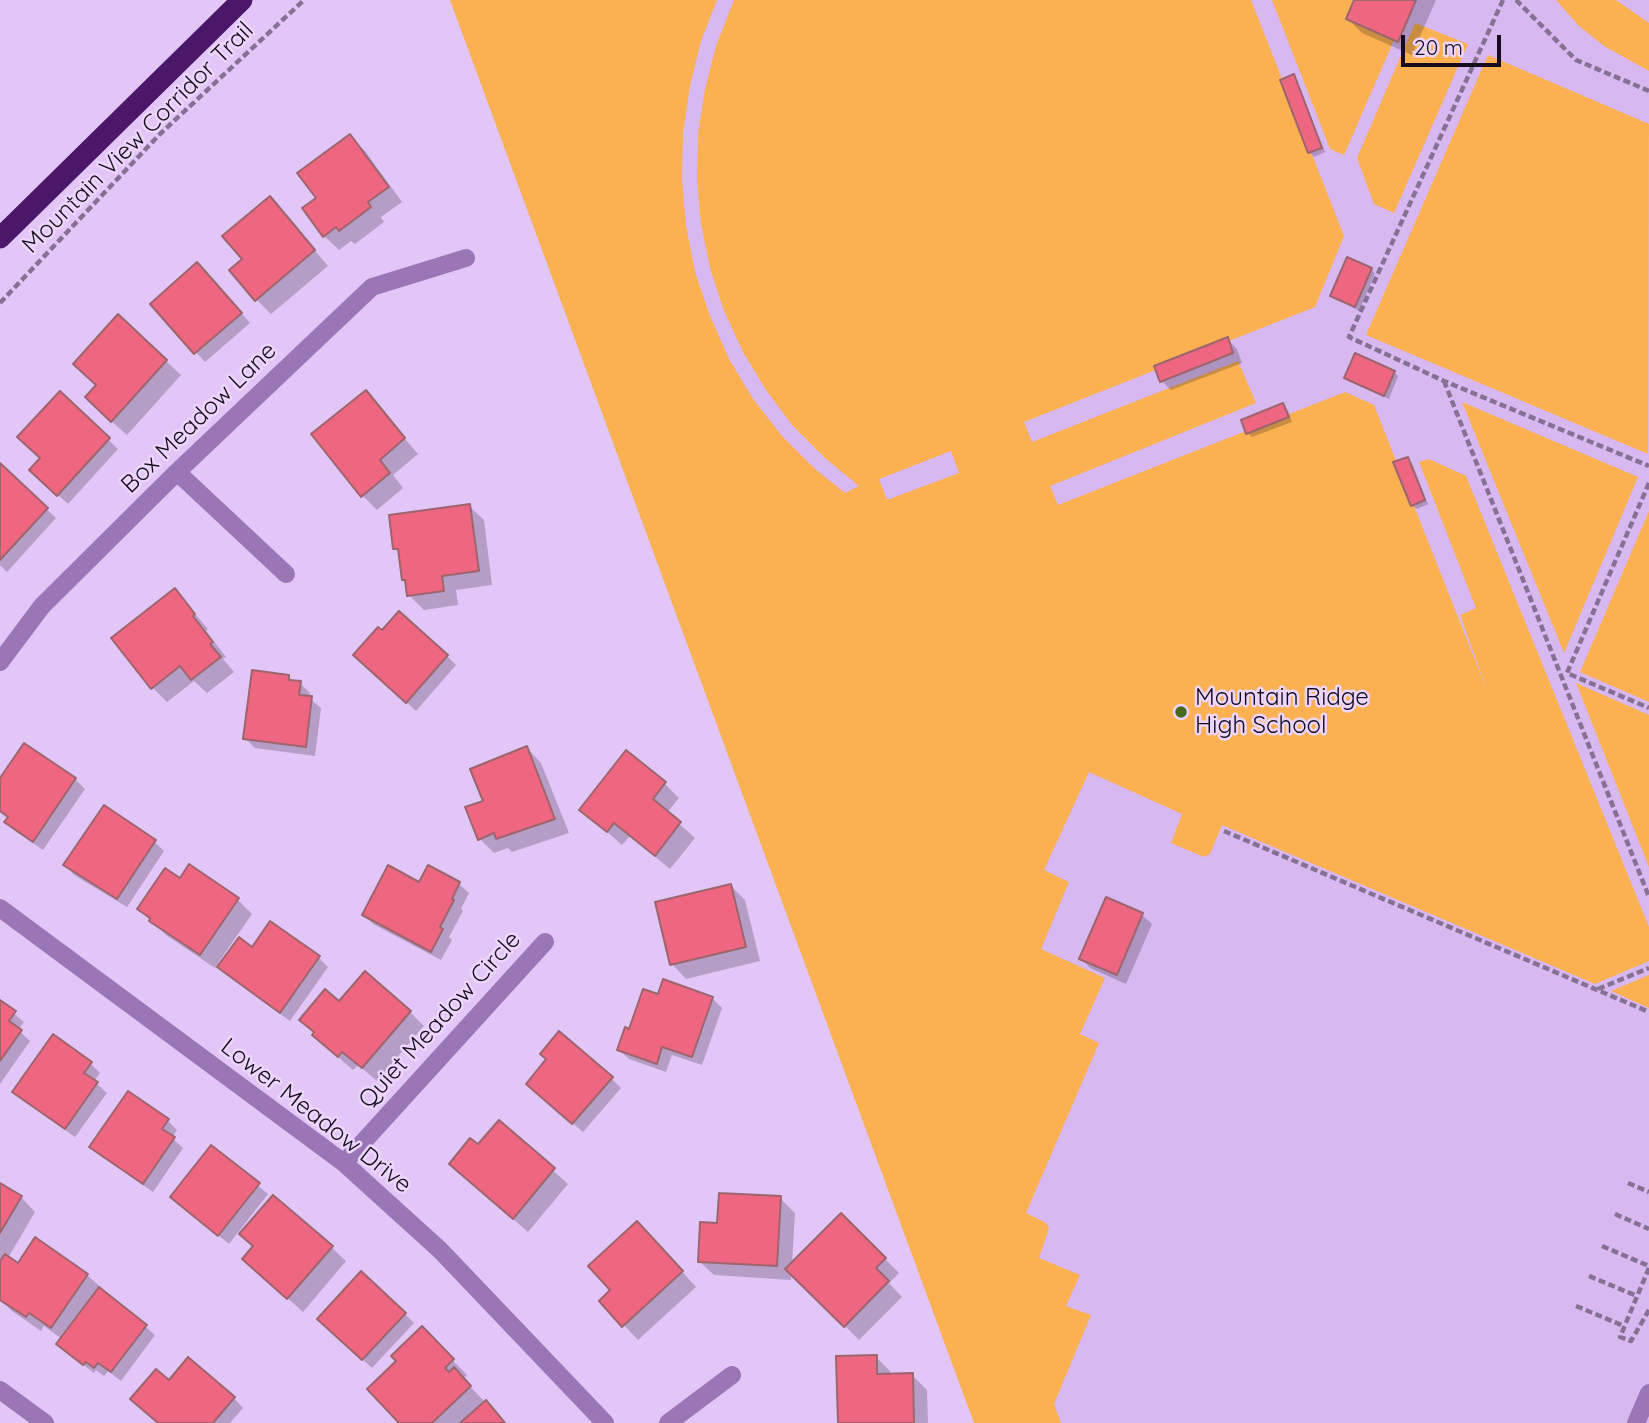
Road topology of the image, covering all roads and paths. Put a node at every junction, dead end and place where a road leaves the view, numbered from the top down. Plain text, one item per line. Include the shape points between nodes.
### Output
1 (242, 0) edge
2 (304, 0) edge
3 (1503, 0) edge
4 (1516, 0) edge
5 (1649, 91) edge
6 (0, 239) edge
7 (466, 258) dead end
8 (0, 303) edge
9 (1444, 381) junction
10 (1649, 466) edge
11 (177, 472) junction
12 (1649, 483) edge
13 (286, 574) dead end
14 (0, 662) edge
15 (1564, 674) junction
16 (1649, 708) edge
17 (1224, 831) dead end
18 (1649, 897) edge
19 (0, 908) edge
20 (545, 942) dead end
21 (1649, 968) edge
22 (1597, 990) junction
23 (1649, 1012) edge
24 (344, 1163) junction
25 (1628, 1183) dead end
26 (1649, 1192) edge
27 (1615, 1214) dead end
28 (1649, 1228) edge
29 (1602, 1246) dead end
30 (1649, 1267) edge
31 (1589, 1276) dead end
32 (1637, 1296) junction
33 (1576, 1306) dead end
34 (1649, 1310) edge
35 (1624, 1326) junction
36 (732, 1374) dead end
37 (0, 1390) edge
38 (1649, 1392) edge
39 (45, 1423) edge
40 (605, 1423) edge
41 (668, 1423) edge
42 (1636, 1423) edge

1 - 6 highway
2 - 8 path, Mountain View Corridor Trail via 160,134
3 - 9 path via 1349,337
4 - 5 path via 1576,60
7 - 11 street, Box Meadow Lane via 372,287
9 - 10 path
9 - 15 path
11 - 13 street
11 - 14 street, Box Meadow Lane via 42,606
12 - 15 path
15 - 16 path
15 - 18 path
17 - 22 path
19 - 24 street, Lower Meadow Drive
20 - 24 street, Quiet Meadow Circle
21 - 22 path
22 - 23 path
24 - 40 street, Lower Meadow Drive via 440,1250
25 - 26 path
27 - 28 path
29 - 30 path
30 - 32 path
31 - 32 path
32 - 35 path
33 - 35 path
34 - 35 path via 1631,1341 1620,1337
36 - 41 street
37 - 39 street
38 - 42 street

